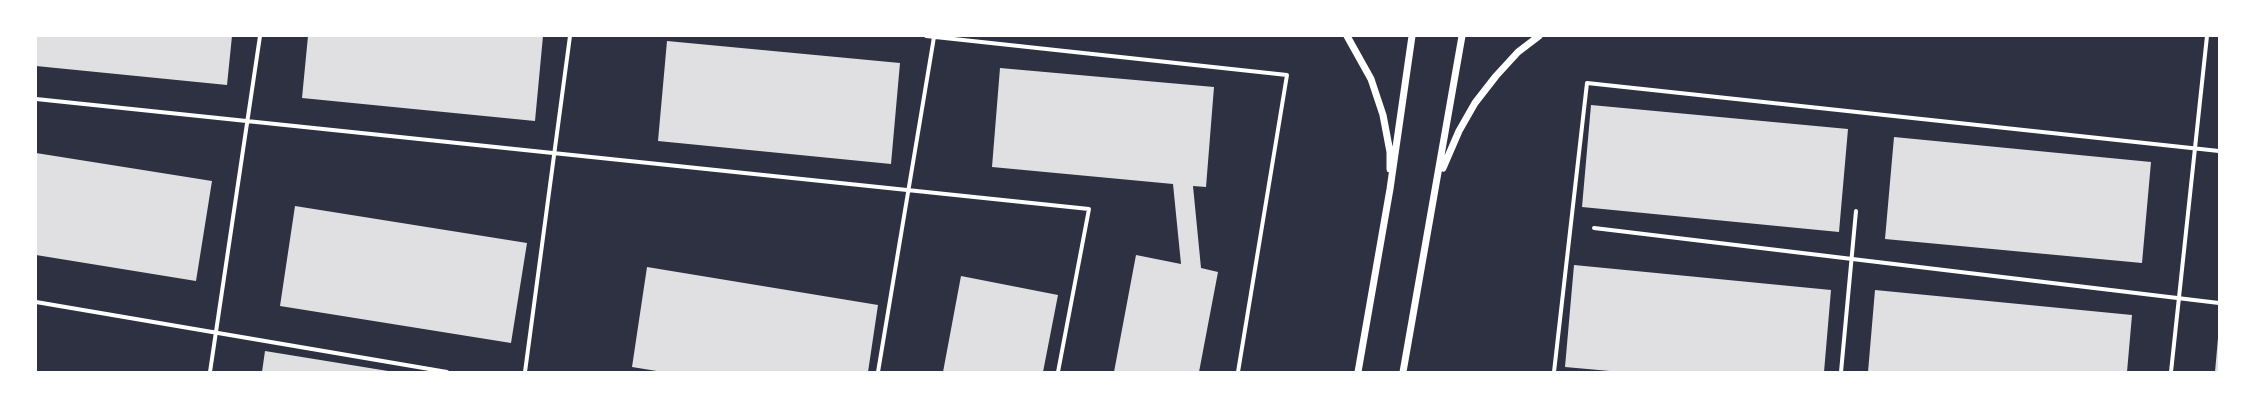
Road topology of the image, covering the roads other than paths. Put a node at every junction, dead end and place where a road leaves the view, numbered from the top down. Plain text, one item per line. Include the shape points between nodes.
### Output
1 (260, 36) edge
2 (570, 36) edge
3 (926, 36) edge
4 (1347, 36) edge
5 (1412, 36) edge
6 (1462, 36) edge
7 (1539, 36) edge
8 (2208, 36) edge
9 (934, 37) edge
10 (36, 99) edge
11 (247, 121) junction
12 (2195, 148) junction
13 (2219, 151) edge
14 (554, 154) junction
15 (1390, 189) junction
16 (909, 190) junction
17 (1435, 193) junction
18 (1856, 211) dead end
19 (1594, 228) dead end
20 (1852, 259) junction
21 (2179, 299) junction
22 (36, 302) edge
23 (2219, 303) edge
24 (216, 333) junction
25 (210, 372) edge
26 (447, 372) edge
27 (525, 372) edge
28 (878, 372) edge
29 (1058, 372) edge
30 (1238, 372) edge
31 (1358, 372) edge
32 (1403, 372) edge
33 (1554, 372) edge
34 (1841, 372) edge
35 (2171, 372) edge

1 - 11 street
2 - 14 street
3 - 9 street
4 - 15 street via 1371,80 1383,115 1390,152
5 - 15 street
6 - 17 street
7 - 17 street via 1518,52 1475,102 1445,162
8 - 12 street
9 - 16 street
9 - 30 street via 1287,74
10 - 11 street
11 - 14 street
11 - 24 street
12 - 13 street
12 - 21 street
12 - 33 street via 1587,83
14 - 16 street
14 - 27 street
15 - 31 street
16 - 28 street
16 - 29 street via 1089,209
17 - 32 street
18 - 20 street
19 - 20 street
20 - 21 street
20 - 34 street
21 - 23 street
21 - 35 street
22 - 24 street
24 - 25 street
24 - 26 street

